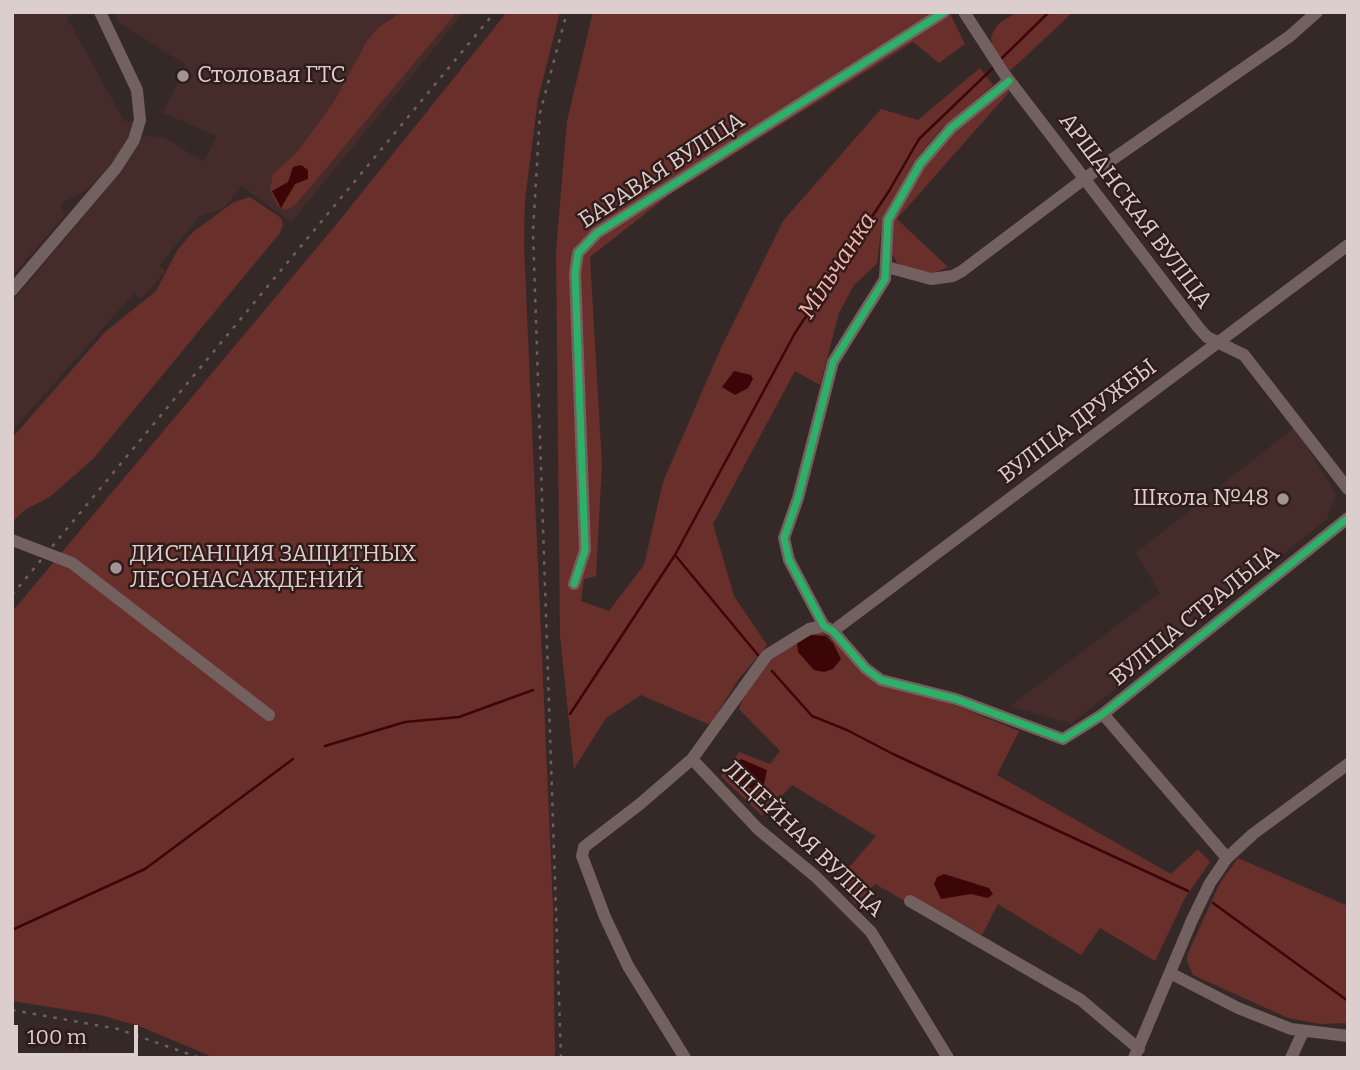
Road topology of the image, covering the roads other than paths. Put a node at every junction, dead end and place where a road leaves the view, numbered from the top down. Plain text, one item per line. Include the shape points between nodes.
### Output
1 (100, 12) edge
2 (944, 12) edge
3 (964, 12) edge
4 (1317, 12) edge
5 (1007, 78) junction
6 (1084, 179) junction
7 (1348, 245) edge
8 (887, 267) junction
9 (12, 290) edge
10 (1221, 342) junction
11 (1348, 489) edge
12 (1348, 518) edge
13 (12, 540) edge
14 (574, 584) dead end
15 (829, 629) junction
16 (1103, 714) junction
17 (269, 715) dead end
18 (692, 759) junction
19 (1348, 764) edge
20 (1227, 858) junction
21 (910, 901) dead end
22 (1170, 973) junction
23 (1303, 1032) junction
24 (1348, 1036) edge
25 (1138, 1055) edge
26 (685, 1058) edge
27 (948, 1058) edge
28 (1291, 1058) edge

1 - 9 street via 137,90 139,120 134,140 116,168
2 - 14 street, БАРАВАЯ ВУЛІЦА via 597,233 578,253 585,550
3 - 5 street, АРШАНСКАЯ ВУЛІЦА
4 - 6 street via 1290,36
5 - 6 street, АРШАНСКАЯ ВУЛІЦА
5 - 8 street via 951,128 920,164 888,220
6 - 8 street via 953,276 932,279
6 - 10 street, АРШАНСКАЯ ВУЛІЦА via 1198,327
7 - 10 street, ВУЛІЦА ДРУЖБЫ
8 - 15 street via 882,285 833,362 784,538 789,560
10 - 11 street, АРШАНСКАЯ ВУЛІЦА via 1244,355
10 - 15 street, ВУЛІЦА ДРУЖБЫ
12 - 16 street, ВУЛІЦА СТРАЛЬЦА
13 - 17 street via 72,563
15 - 16 street, ВУЛІЦА СТРАЛЬЦА via 881,680 956,699 1063,739
15 - 18 street, ВУЛІЦА ДРУЖБЫ via 809,629 767,655
16 - 20 street
18 - 26 street, ВУЛІЦА ДРУЖБЫ via 583,847 582,856 628,966
18 - 27 street, ЛІЦЕЙНАЯ ВУЛІЦА via 758,829 815,876 871,932
19 - 20 street
20 - 22 street via 1210,883
21 - 25 street via 1081,1000
22 - 23 street via 1238,1008
22 - 25 street
23 - 24 street
23 - 28 street

